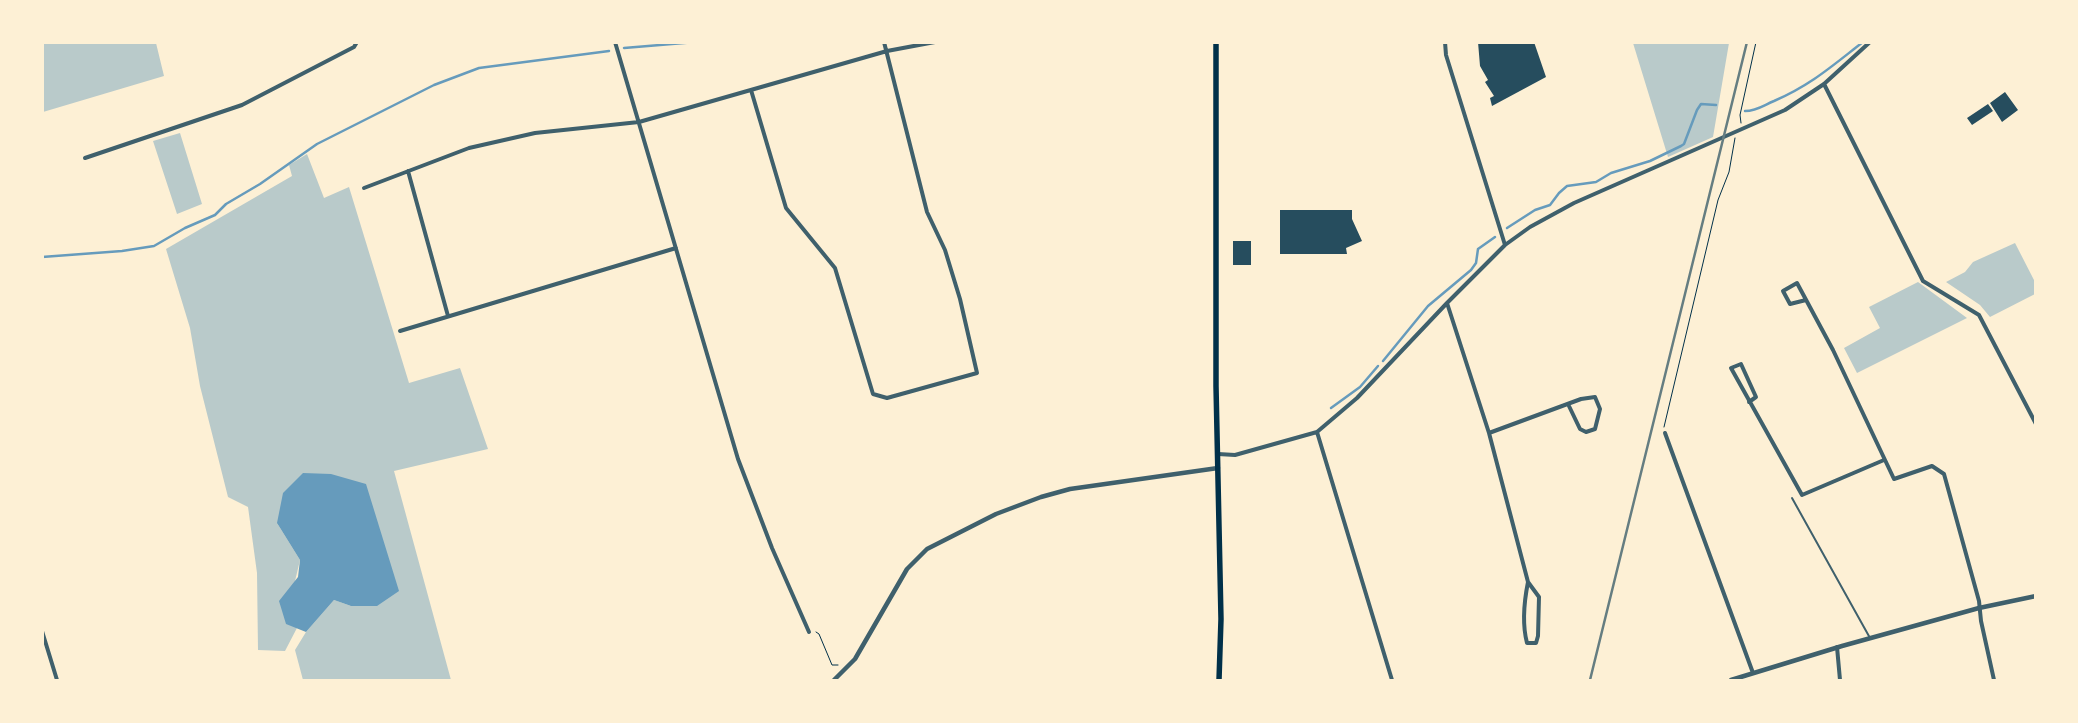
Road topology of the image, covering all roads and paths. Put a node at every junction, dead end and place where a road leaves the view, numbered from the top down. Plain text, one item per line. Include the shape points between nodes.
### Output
1 (357, 42) edge
2 (615, 42) edge
3 (884, 42) edge
4 (935, 42) edge
5 (1216, 42) edge
6 (1445, 42) edge
7 (1756, 42) edge
8 (1870, 42) edge
9 (887, 51) junction
10 (1824, 84) junction
11 (751, 90) junction
12 (639, 122) junction
13 (1738, 130) junction
14 (85, 158) dead end
15 (408, 171) junction
16 (364, 188) dead end
17 (1505, 245) junction
18 (676, 248) junction
19 (1806, 300) junction
20 (1447, 303) junction
21 (448, 316) junction
22 (400, 331) dead end
23 (1749, 402) junction
24 (1568, 404) junction
25 (2036, 424) edge
26 (1317, 432) junction
27 (1489, 433) junction
28 (1665, 433) joint
29 (1218, 454) junction
30 (1884, 460) junction
31 (1218, 468) junction
32 (1792, 498) dead end
33 (1528, 582) junction
34 (2036, 596) edge
35 (1979, 608) junction
36 (42, 631) edge
37 (809, 632) joint
38 (1870, 638) junction
39 (1837, 647) junction
40 (846, 670) junction
41 (1753, 673) junction
42 (57, 680) edge
43 (834, 680) edge
44 (1219, 680) edge
45 (1392, 680) edge
46 (1730, 680) edge
47 (1840, 680) edge
48 (1994, 680) edge

1 - 14 street via 354,47 242,105
2 - 12 street
3 - 9 street
4 - 9 street
5 - 29 main road
6 - 17 street via 1446,55
7 - 13 path
8 - 10 street
9 - 11 street
9 - 11 street via 927,212 945,250 977,372 887,398 873,394 835,268 786,208
10 - 13 street via 1785,110
10 - 25 street via 1923,281 1979,315
11 - 12 street
12 - 15 street via 535,133 468,148
12 - 18 street
13 - 17 street via 1574,203
13 - 28 path via 1663,424
15 - 16 street
15 - 21 street
17 - 20 street
18 - 21 street
18 - 37 street via 738,459
19 - 19 street via 1797,283 1783,291 1790,304
19 - 30 street
20 - 26 street via 1357,398
20 - 27 street
21 - 22 street
23 - 23 street via 1756,397 1741,364 1731,368
23 - 30 street via 1802,495
24 - 24 street via 1594,397 1600,409 1595,428 1586,432 1580,430
24 - 27 street
26 - 29 street via 1234,455
26 - 45 street
27 - 33 street
28 - 41 street
29 - 31 main road
30 - 35 street via 1894,479 1932,466 1944,474
31 - 40 street via 1070,489 1020,505 926,549 907,569 866,643
31 - 44 main road
32 - 38 lane
33 - 33 street via 1524,599 1524,635 1526,643 1536,643 1539,597
34 - 35 street
35 - 38 street
35 - 48 street
36 - 42 street
37 - 40 path via 814,630 819,634 832,665 841,665
38 - 39 street
39 - 41 street
39 - 47 street
40 - 43 street
41 - 46 street

